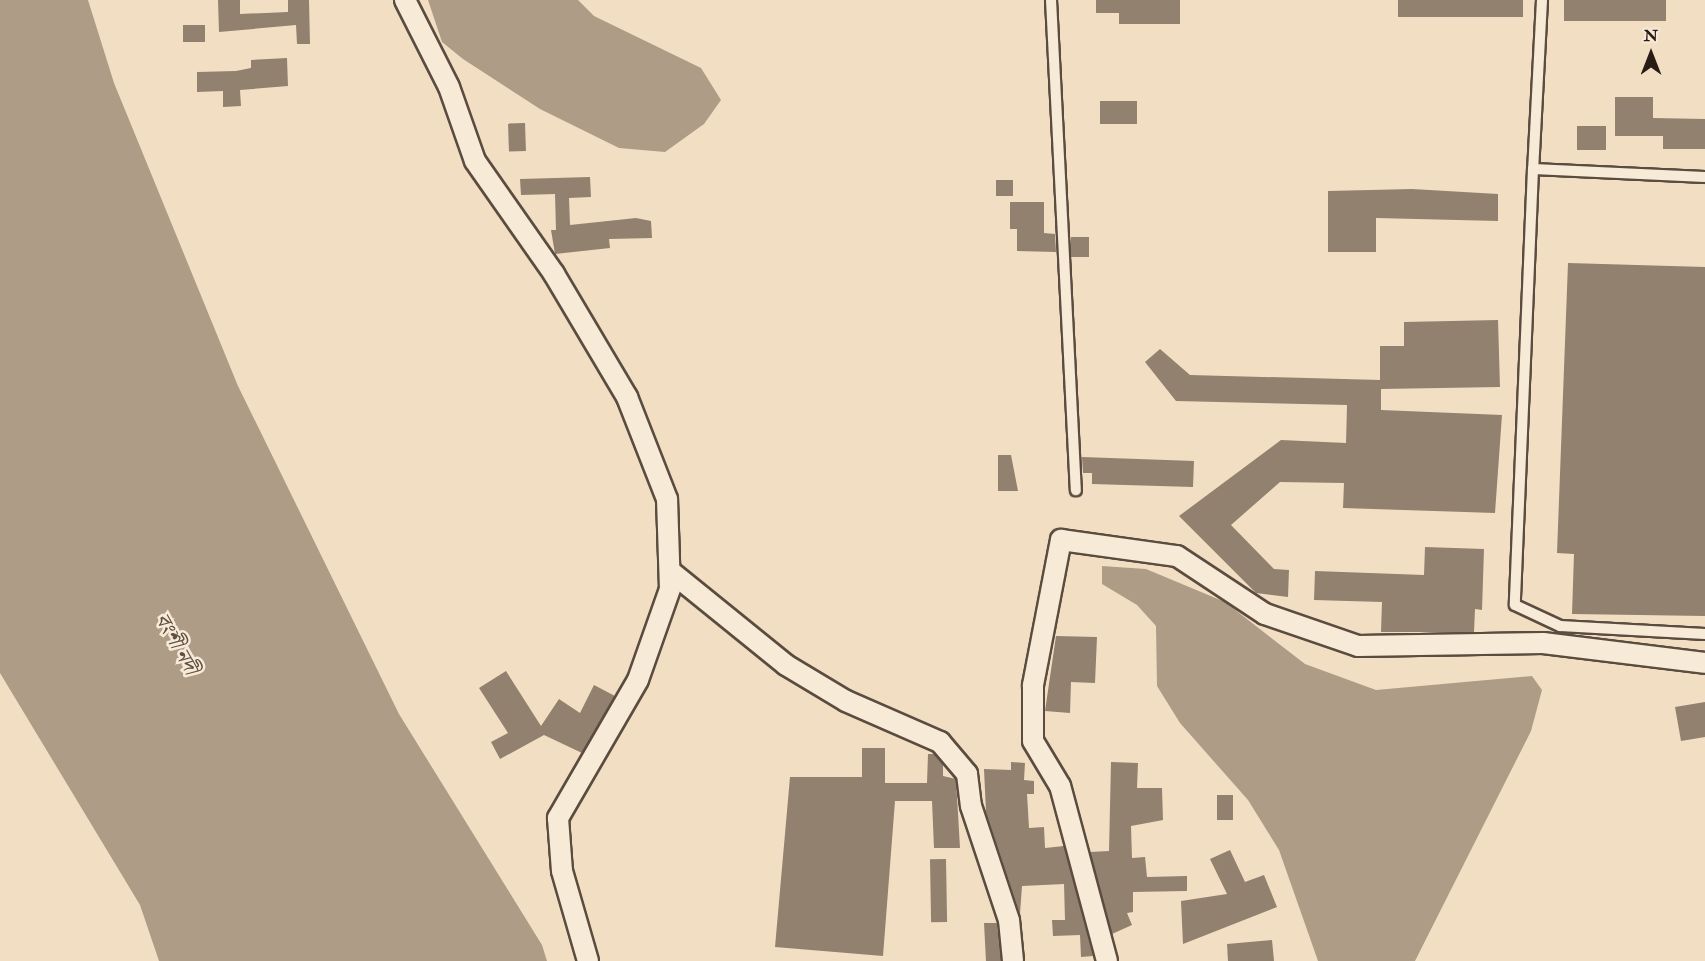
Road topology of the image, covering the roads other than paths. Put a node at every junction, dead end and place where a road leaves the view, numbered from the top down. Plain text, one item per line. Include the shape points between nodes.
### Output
1 (405, 0) edge
2 (1051, 0) edge
3 (1542, 0) edge
4 (1533, 169) junction
5 (1705, 177) edge
6 (1076, 490) dead end
7 (670, 571) junction
8 (1705, 634) edge
9 (1705, 663) edge
10 (588, 961) edge
11 (1014, 961) edge
12 (1107, 961) edge

1 - 7 street via 449,87 475,161 554,274 627,397 667,499
2 - 6 lane
3 - 4 lane
4 - 5 lane
4 - 8 lane via 1515,605 1560,626
7 - 10 street via 670,590 638,680 558,818 562,871
7 - 11 street via 786,665 846,701 940,742 967,774 971,806 1009,920
9 - 12 street via 1543,643 1358,646 1265,614 1177,556 1061,540 1033,686 1033,741 1060,786

